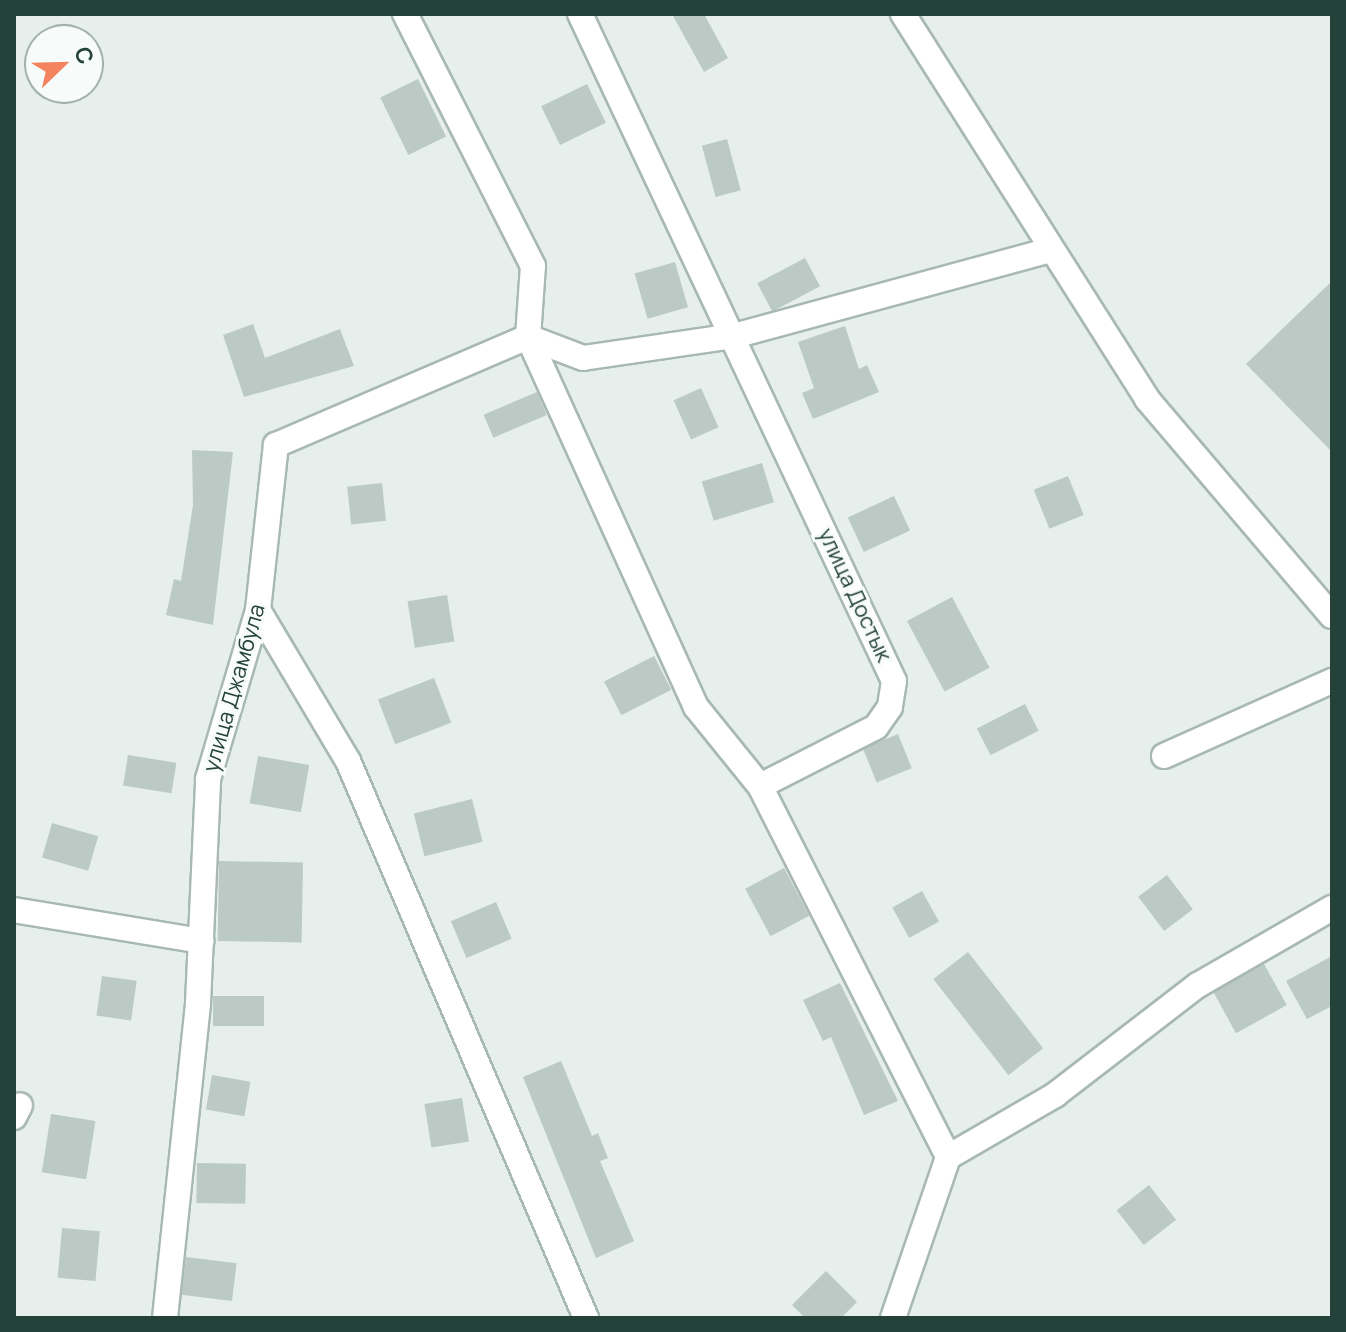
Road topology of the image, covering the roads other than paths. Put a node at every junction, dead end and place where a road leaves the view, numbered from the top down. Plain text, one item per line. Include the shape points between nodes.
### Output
1 (405, 14) edge
2 (580, 14) edge
3 (903, 14) edge
4 (1047, 251) junction
5 (734, 336) junction
6 (528, 337) junction
7 (258, 610) junction
8 (1332, 616) edge
9 (1332, 681) edge
10 (1164, 756) dead end
11 (760, 786) junction
12 (1332, 908) edge
13 (14, 910) edge
14 (201, 941) junction
15 (948, 1157) junction
16 (165, 1318) edge
17 (586, 1318) edge
18 (893, 1318) edge

1 - 6 street via 533,266
2 - 5 street, улица Достык
3 - 4 street
4 - 5 street
4 - 8 street via 1147,399
5 - 6 street via 583,358
5 - 11 street, улица Достык via 894,681 890,707 876,727
6 - 7 street, улица Джамбула via 276,445
6 - 11 street via 696,707
7 - 14 street, улица Джамбула via 208,779
7 - 17 street via 348,761
9 - 10 street
11 - 15 street
12 - 15 street via 1198,985 1055,1095
13 - 14 street
14 - 16 street, улица Джамбула
15 - 18 street

